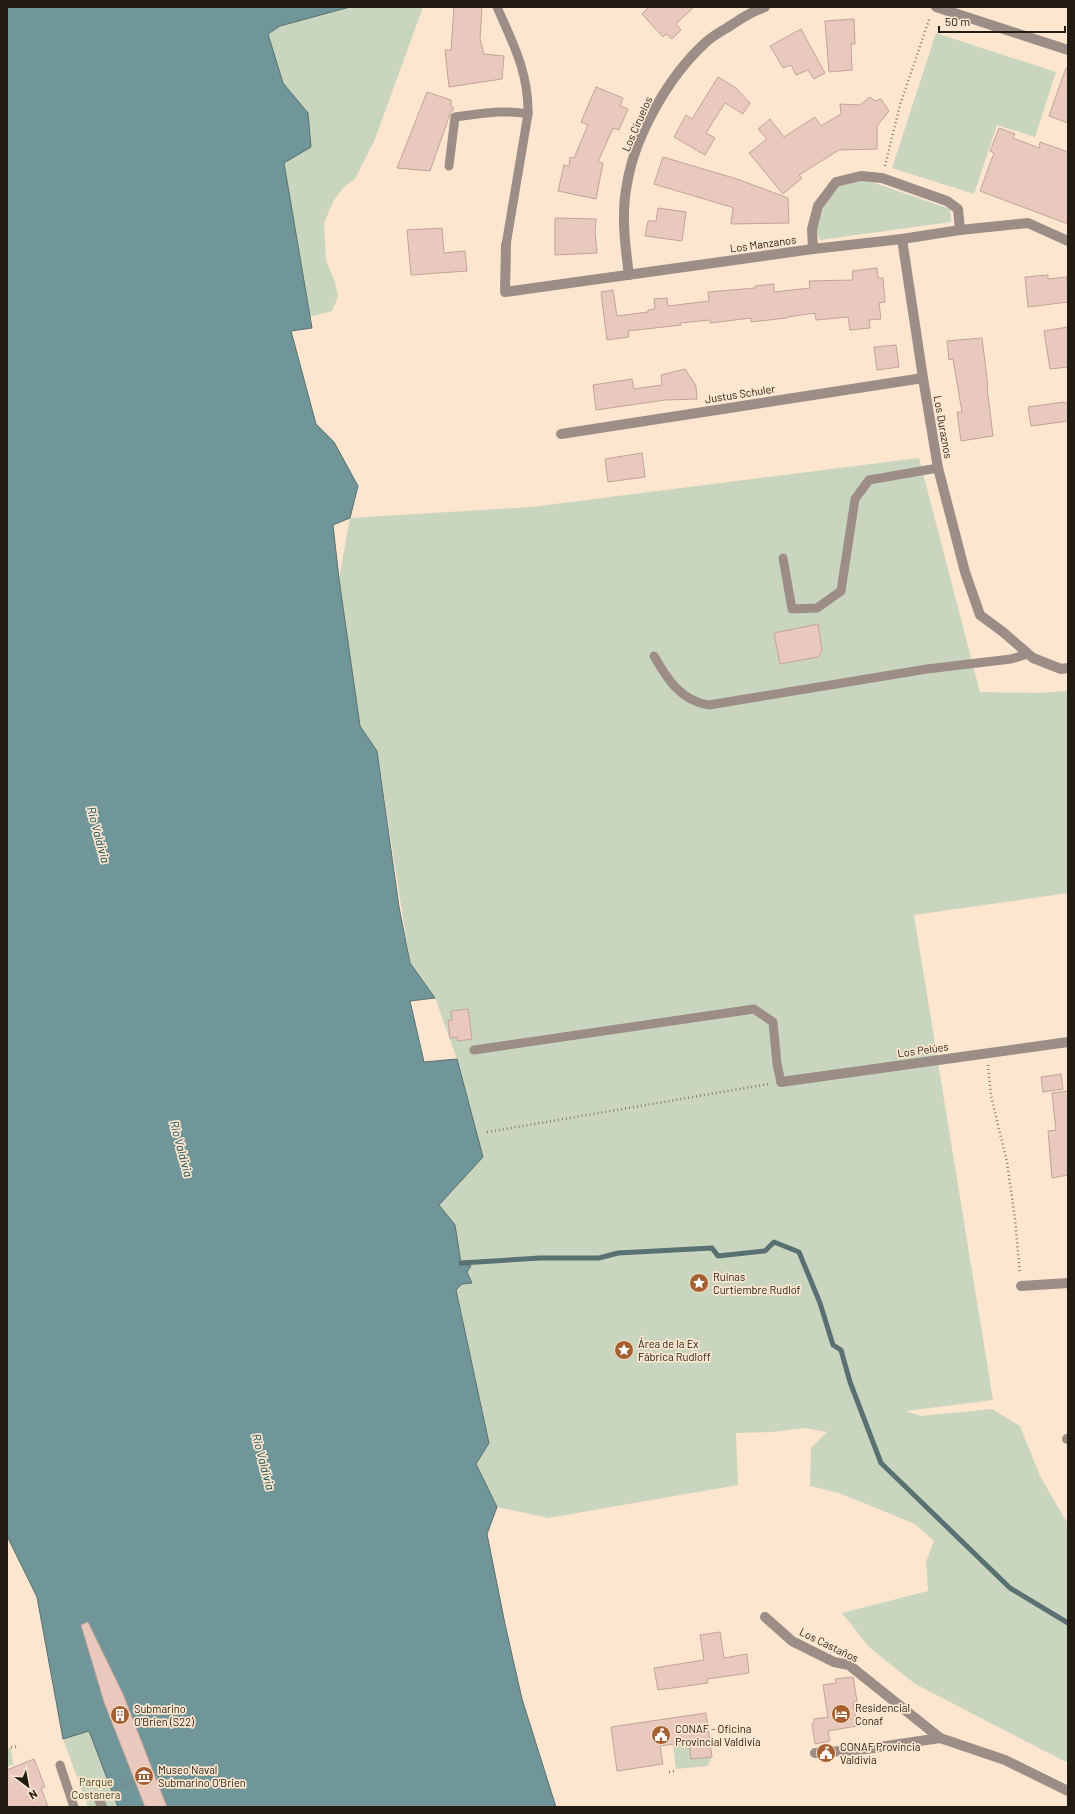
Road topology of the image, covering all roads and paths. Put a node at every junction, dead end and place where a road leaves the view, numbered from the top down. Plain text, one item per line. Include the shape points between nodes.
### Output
1 (497, 7) edge
2 (765, 7) edge
3 (933, 11) edge
4 (1068, 50) edge
5 (528, 114) junction
6 (449, 166) dead end
7 (882, 178) junction
8 (960, 230) junction
9 (902, 239) junction
10 (1068, 241) edge
11 (506, 245) joint
12 (813, 249) junction
13 (629, 274) junction
14 (923, 378) junction
15 (561, 434) dead end
16 (938, 468) junction
17 (784, 558) dead end
18 (1028, 654) junction
19 (654, 656) dead end
20 (1068, 668) edge
21 (1068, 1042) edge
22 (474, 1050) dead end
23 (986, 1054) junction
24 (781, 1082) junction
25 (486, 1132) dead end
26 (1068, 1284) edge
27 (1021, 1286) joint
28 (765, 1617) dead end
29 (940, 1738) junction
30 (19, 1746) dead end
31 (7, 1748) edge
32 (815, 1753) dead end
33 (60, 1765) dead end
34 (674, 1771) dead end
35 (669, 1772) dead end
36 (134, 1780) dead end
37 (1068, 1791) edge
38 (100, 1803) edge
39 (74, 1807) edge

1 - 5 lane via 519,57 529,94
2 - 13 street, Los Ciruelos via 755,10 706,42 680,70 655,107 636,153 627,184 624,244
3 - 4 street
3 - 7 path via 900,105
5 - 6 lane via 492,112 455,117
5 - 11 lane
7 - 8 street via 947,201 958,209
7 - 12 street via 861,176 836,182 818,206 812,229
8 - 9 street, Los Manzanos
8 - 10 street, Los Manzanos via 1028,223
9 - 12 street, Los Manzanos
9 - 14 street, Los Duraznos
11 - 13 street, Los Manzanos via 505,292
12 - 13 street, Los Manzanos
14 - 15 street, Justus Schuler
14 - 16 street, Los Duraznos
16 - 17 lane via 870,480 855,499 841,591 817,608 792,609
16 - 18 street, Los Duraznos via 965,572 980,615
18 - 19 lane via 1011,659 927,669 709,705 695,702 680,692 667,679
18 - 20 street via 1061,669
21 - 23 street, Los Pelúes
22 - 24 lane via 754,1009 773,1022
23 - 24 street, Los Pelúes
23 - 27 path via 991,1096 1007,1162
24 - 25 path
26 - 27 street
28 - 29 street, Los Castaños via 792,1641 834,1662 849,1665
29 - 32 street, Los Castaños via 866,1749
29 - 37 street, Los Castaños via 1005,1760
30 - 31 path
33 - 39 lane
34 - 35 path
36 - 38 path

